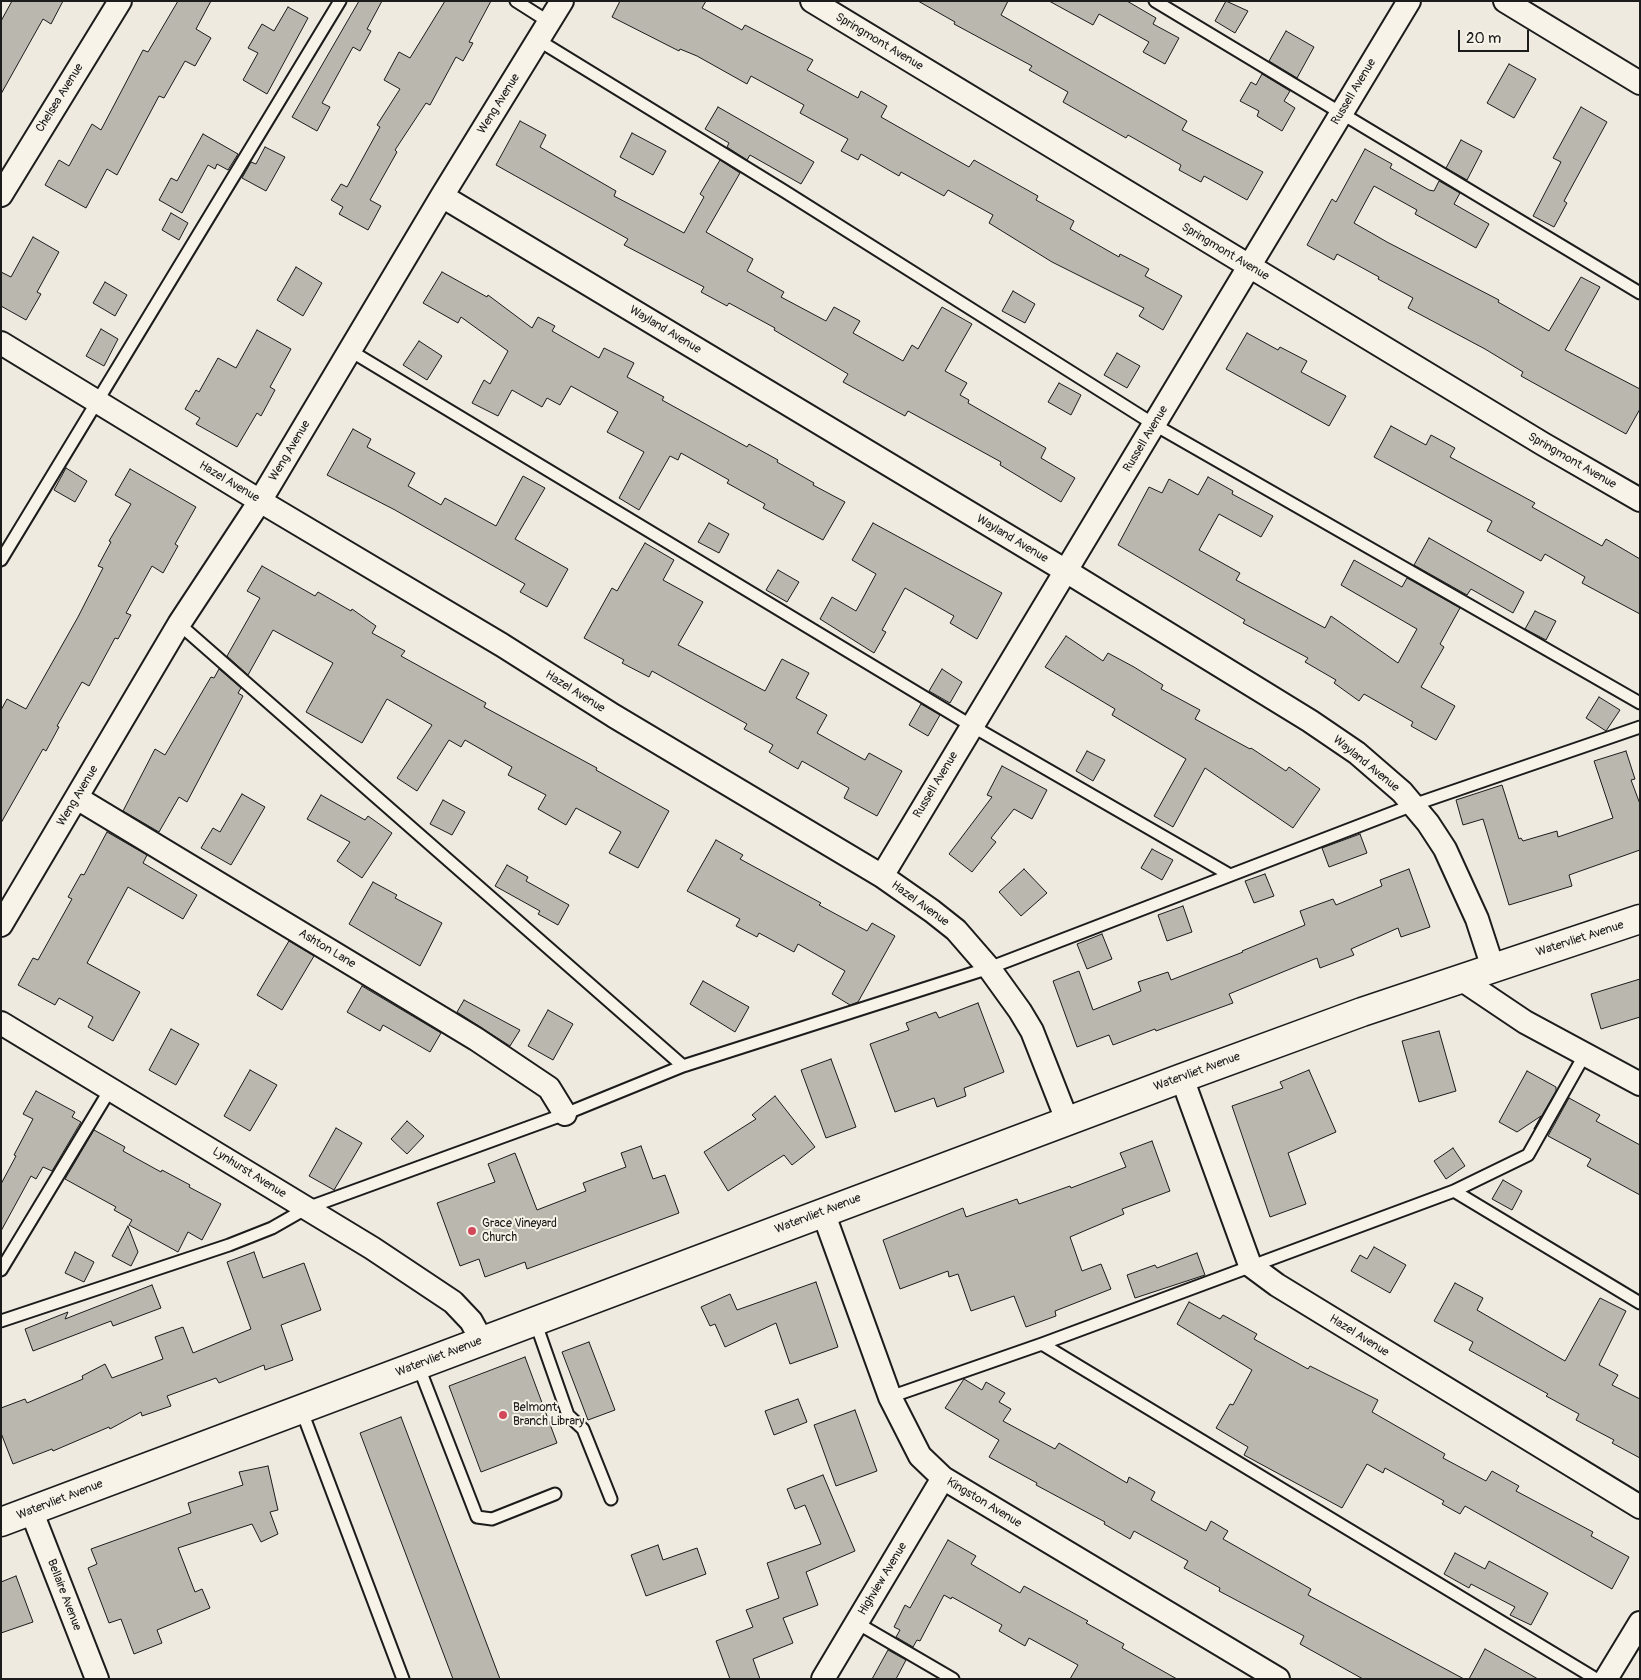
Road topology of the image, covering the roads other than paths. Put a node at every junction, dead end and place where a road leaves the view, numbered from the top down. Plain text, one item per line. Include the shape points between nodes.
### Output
1 (120, 1) edge
2 (340, 1) edge
3 (516, 1) edge
4 (562, 1) edge
5 (812, 1) edge
6 (1155, 1) edge
7 (1409, 1) edge
8 (1505, 1) edge
9 (544, 31) junction
10 (1640, 83) edge
11 (1341, 114) junction
12 (1, 195) edge
13 (442, 196) junction
14 (1249, 266) junction
15 (1640, 293) edge
16 (1, 343) edge
17 (349, 350) junction
18 (97, 402) junction
19 (1155, 425) junction
20 (1640, 500) edge
21 (260, 501) junction
22 (1, 560) edge
23 (1066, 571) junction
24 (179, 624) junction
25 (1640, 703) edge
26 (972, 726) junction
27 (1640, 727) edge
28 (77, 798) junction
29 (1413, 805) junction
30 (1230, 875) junction
31 (882, 876) junction
32 (1640, 919) edge
33 (1, 925) edge
34 (989, 968) junction
35 (1493, 968) junction
36 (1461, 979) junction
37 (1, 1023) edge
38 (1585, 1054) junction
39 (683, 1066) junction
40 (1182, 1078) junction
41 (1640, 1084) edge
42 (111, 1088) junction
43 (565, 1114) junction
44 (1067, 1120) junction
45 (1454, 1192) junction
46 (307, 1208) junction
47 (823, 1212) junction
48 (1250, 1265) junction
49 (1, 1270) edge
50 (1640, 1303) edge
51 (1, 1321) edge
52 (535, 1321) junction
53 (482, 1340) junction
54 (1042, 1344) junction
55 (418, 1365) junction
56 (890, 1398) junction
57 (300, 1409) junction
58 (943, 1478) junction
59 (555, 1494) dead end
60 (611, 1499) dead end
61 (1640, 1508) edge
62 (31, 1510) junction
63 (1, 1522) edge
64 (857, 1622) junction
65 (1640, 1623) edge
66 (97, 1679) edge
67 (403, 1679) edge
68 (823, 1679) edge
69 (953, 1679) edge
70 (1278, 1679) edge
71 (1596, 1679) edge
72 (1606, 1679) edge

1 - 12 street, Chelsea Avenue
2 - 18 lane
3 - 9 lane
4 - 9 street, Weng Avenue
5 - 14 street, Springmont Avenue
6 - 11 lane
7 - 11 street, Russell Avenue
8 - 10 street
9 - 13 street, Weng Avenue
9 - 19 lane via 784,191
11 - 14 street, Russell Avenue
11 - 15 lane
13 - 17 street, Weng Avenue
13 - 23 street, Wayland Avenue
14 - 19 street, Russell Avenue
14 - 20 street, Springmont Avenue
16 - 18 street, Hazel Avenue
17 - 21 street, Weng Avenue
17 - 26 lane
18 - 21 street, Hazel Avenue
18 - 22 lane
19 - 23 street, Russell Avenue
19 - 25 lane
21 - 24 street, Weng Avenue
21 - 31 street, Hazel Avenue
23 - 26 street, Russell Avenue
23 - 29 street, Wayland Avenue via 1318,726 1357,753
24 - 28 street, Weng Avenue
24 - 39 lane
26 - 30 lane
26 - 31 street, Russell Avenue
27 - 29 lane
28 - 33 street, Weng Avenue
28 - 43 street, Ashton Lane via 476,1039 549,1088
29 - 30 lane
29 - 35 street, Wayland Avenue via 1445,849 1462,882
30 - 34 lane
31 - 34 street, Hazel Avenue via 956,930
32 - 35 street, Watervliet Avenue
34 - 39 lane
34 - 44 street, Hazel Avenue via 1032,1031
35 - 36 street, Watervliet Avenue
36 - 38 street via 1525,1022
36 - 40 street, Watervliet Avenue
37 - 42 street, Lynhurst Avenue
38 - 41 street
38 - 45 lane via 1528,1155
39 - 43 lane
40 - 44 street, Watervliet Avenue
40 - 48 street
42 - 46 street, Lynhurst Avenue
42 - 49 lane
43 - 46 lane
44 - 47 street, Watervliet Avenue
45 - 48 lane
45 - 50 lane
46 - 51 lane via 272,1228 229,1245
46 - 53 street, Lynhurst Avenue via 453,1302 471,1321
47 - 52 street, Watervliet Avenue
47 - 56 street, Kingston Avenue
48 - 54 lane
48 - 61 street, Hazel Avenue via 1277,1285
52 - 53 street, Watervliet Avenue
52 - 60 lane via 568,1415 583,1429
53 - 55 street, Watervliet Avenue
54 - 56 lane
54 - 71 lane
55 - 57 street, Watervliet Avenue
55 - 59 lane via 477,1517 492,1519
56 - 58 street, Kingston Avenue via 920,1456
57 - 62 street, Watervliet Avenue
57 - 67 lane
58 - 64 street, Highview Avenue
58 - 70 street, Kingston Avenue
62 - 63 street, Watervliet Avenue
62 - 66 street, Bellaire Avenue
64 - 68 street, Highview Avenue
64 - 69 lane
65 - 72 street

